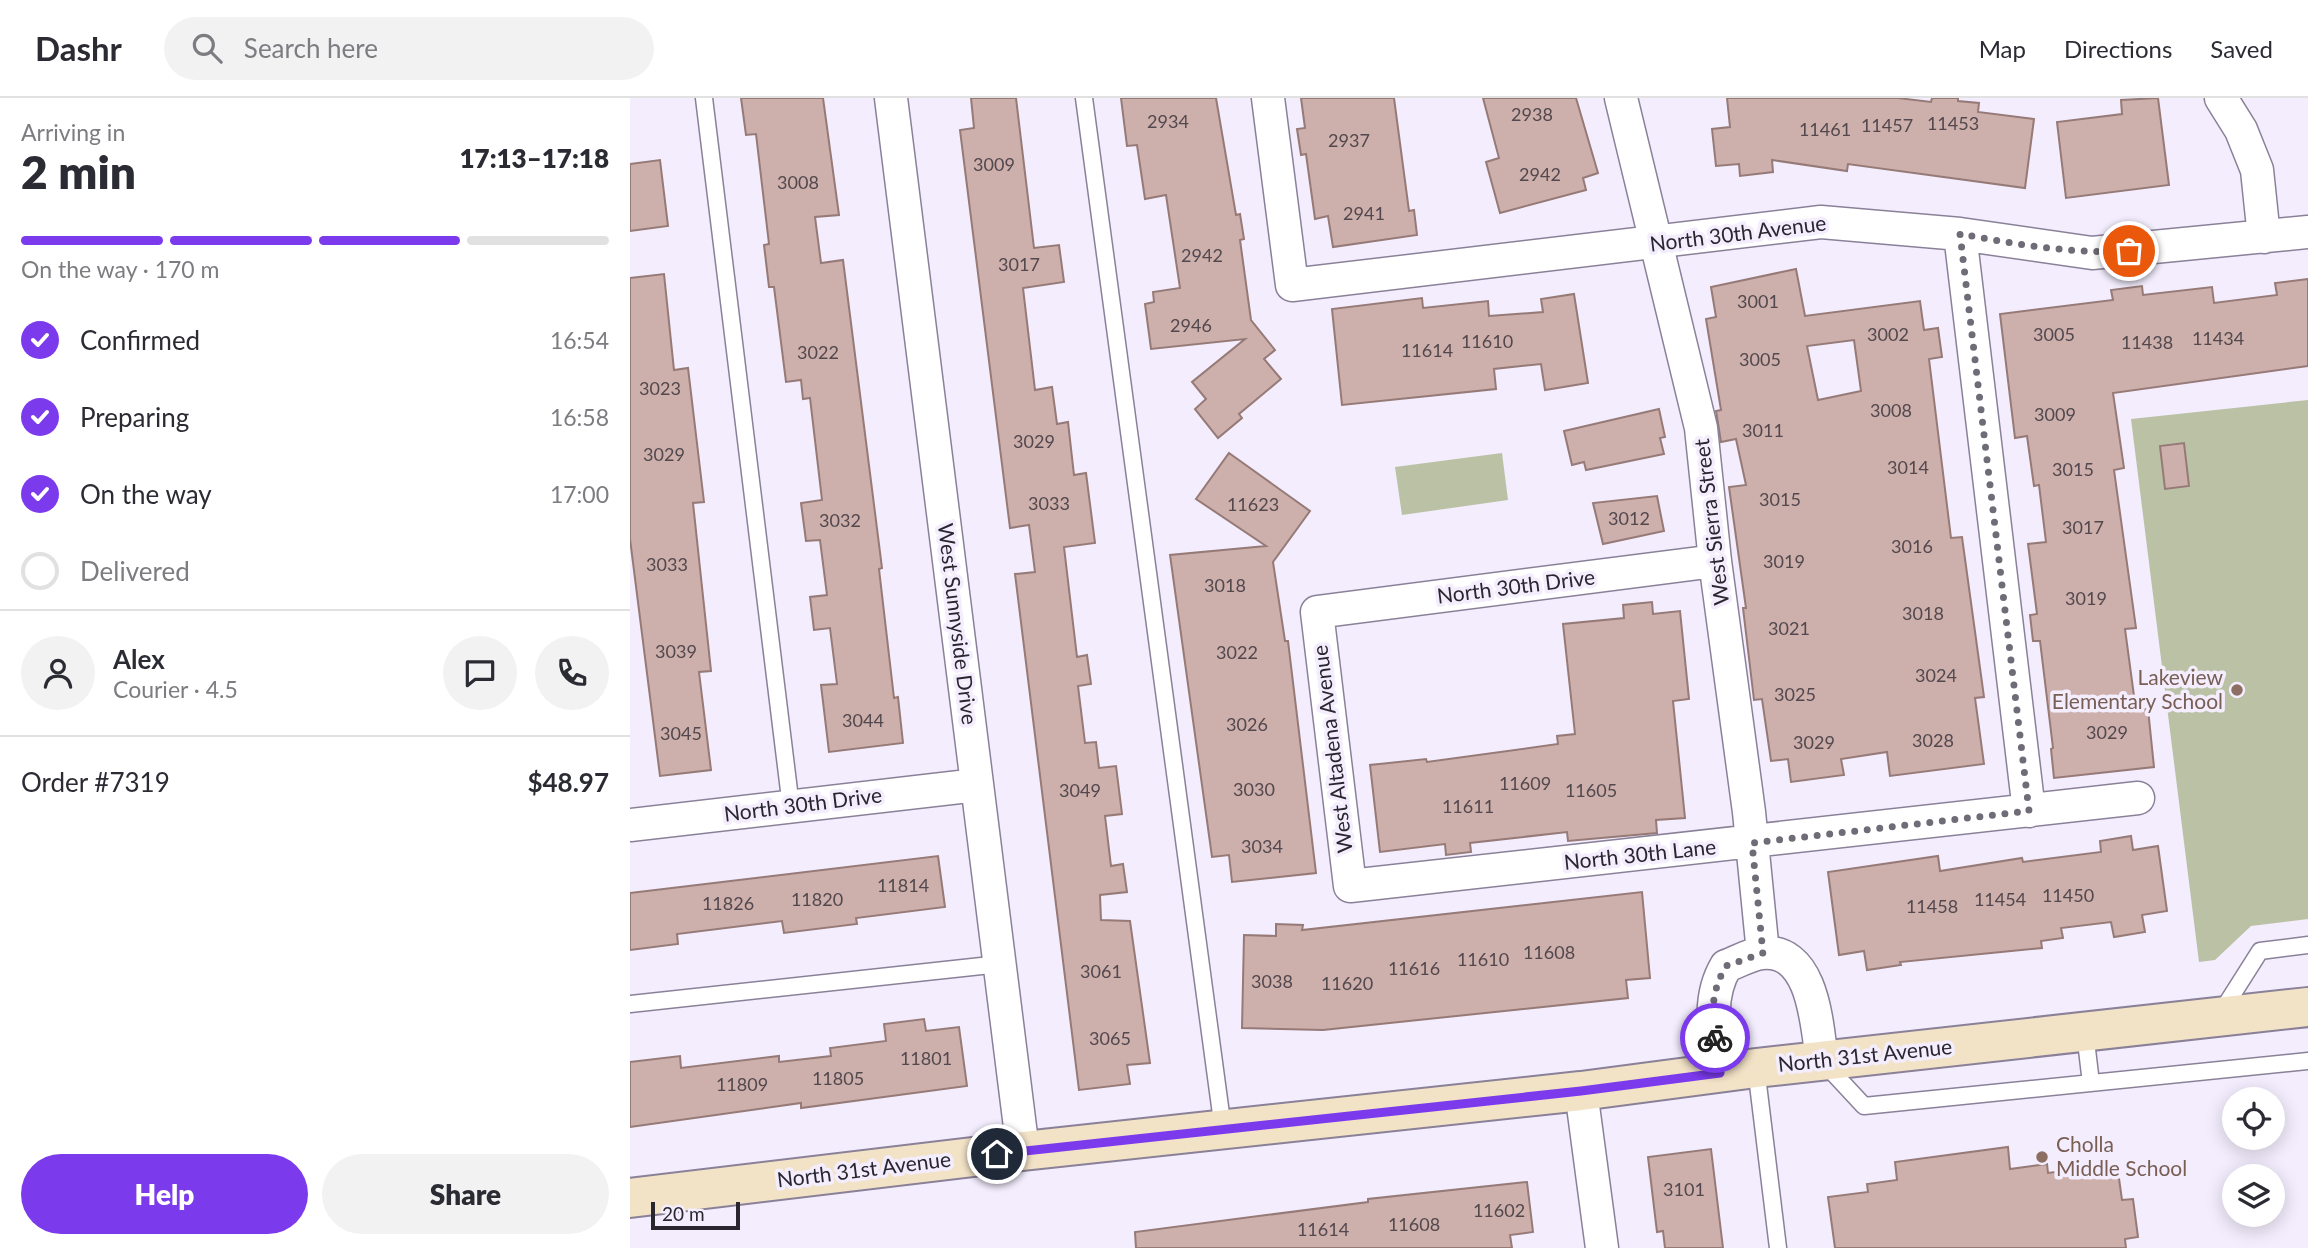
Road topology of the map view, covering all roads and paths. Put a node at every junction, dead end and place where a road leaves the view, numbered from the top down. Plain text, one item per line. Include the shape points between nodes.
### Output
1 (704, 98) edge
2 (891, 98) edge
3 (1084, 98) edge
4 (1268, 98) edge
5 (1621, 98) edge
6 (2221, 98) edge
7 (2308, 232) edge
8 (1960, 234) junction
9 (2264, 237) junction
10 (1659, 243) junction
11 (1715, 561) junction
12 (1317, 612) joint
13 (977, 785) junction
14 (2138, 798) dead end
15 (791, 807) junction
16 (2029, 811) junction
17 (630, 825) edge
18 (1752, 843) junction
19 (1350, 886) joint
20 (2308, 945) edge
21 (1763, 953) junction
22 (1000, 964) junction
23 (630, 1004) edge
24 (2308, 1007) edge
25 (2218, 1017) junction
26 (2085, 1032) junction
27 (1822, 1061) junction
28 (2308, 1061) edge
29 (1738, 1071) junction
30 (2091, 1083) junction
31 (1581, 1091) junction
32 (1223, 1130) junction
33 (1023, 1151) junction
34 (630, 1198) edge
35 (1602, 1248) edge
36 (1778, 1248) edge

1 - 15 lane
2 - 13 street, West Sunnyside Drive
3 - 32 lane
4 - 10 street, North 30th Avenue via 1292,285
5 - 10 street, West Sierra Street
6 - 9 street via 2241,130 2257,170
7 - 9 street, North 30th Avenue
8 - 9 street, North 30th Avenue via 2092,253
8 - 10 street, North 30th Avenue via 1821,222
8 - 16 street
10 - 11 street, West Sierra Street via 1702,428
11 - 12 street, North 30th Drive
11 - 18 street, West Sierra Street
12 - 19 street, West Altadena Avenue
13 - 15 street, North 30th Drive
13 - 22 street, West Sunnyside Drive
14 - 16 street, North 30th Lane
15 - 17 street, North 30th Drive
16 - 18 street, North 30th Lane
18 - 19 street, North 30th Lane
18 - 21 street, West Sierra Street
20 - 25 lane via 2260,951
21 - 27 street via 1789,958 1804,976
21 - 29 street via 1726,966 1716,984 1712,1015
22 - 23 lane
22 - 33 street, West Sunnyside Drive
24 - 25 street, North 31st Avenue
25 - 26 street, North 31st Avenue
26 - 27 street, North 31st Avenue
26 - 30 lane
27 - 29 street, North 31st Avenue
27 - 30 lane via 1864,1106
28 - 30 lane
29 - 31 street, North 31st Avenue
29 - 36 lane
31 - 32 street, North 31st Avenue
31 - 35 street
32 - 33 street, North 31st Avenue
33 - 34 street, North 31st Avenue

